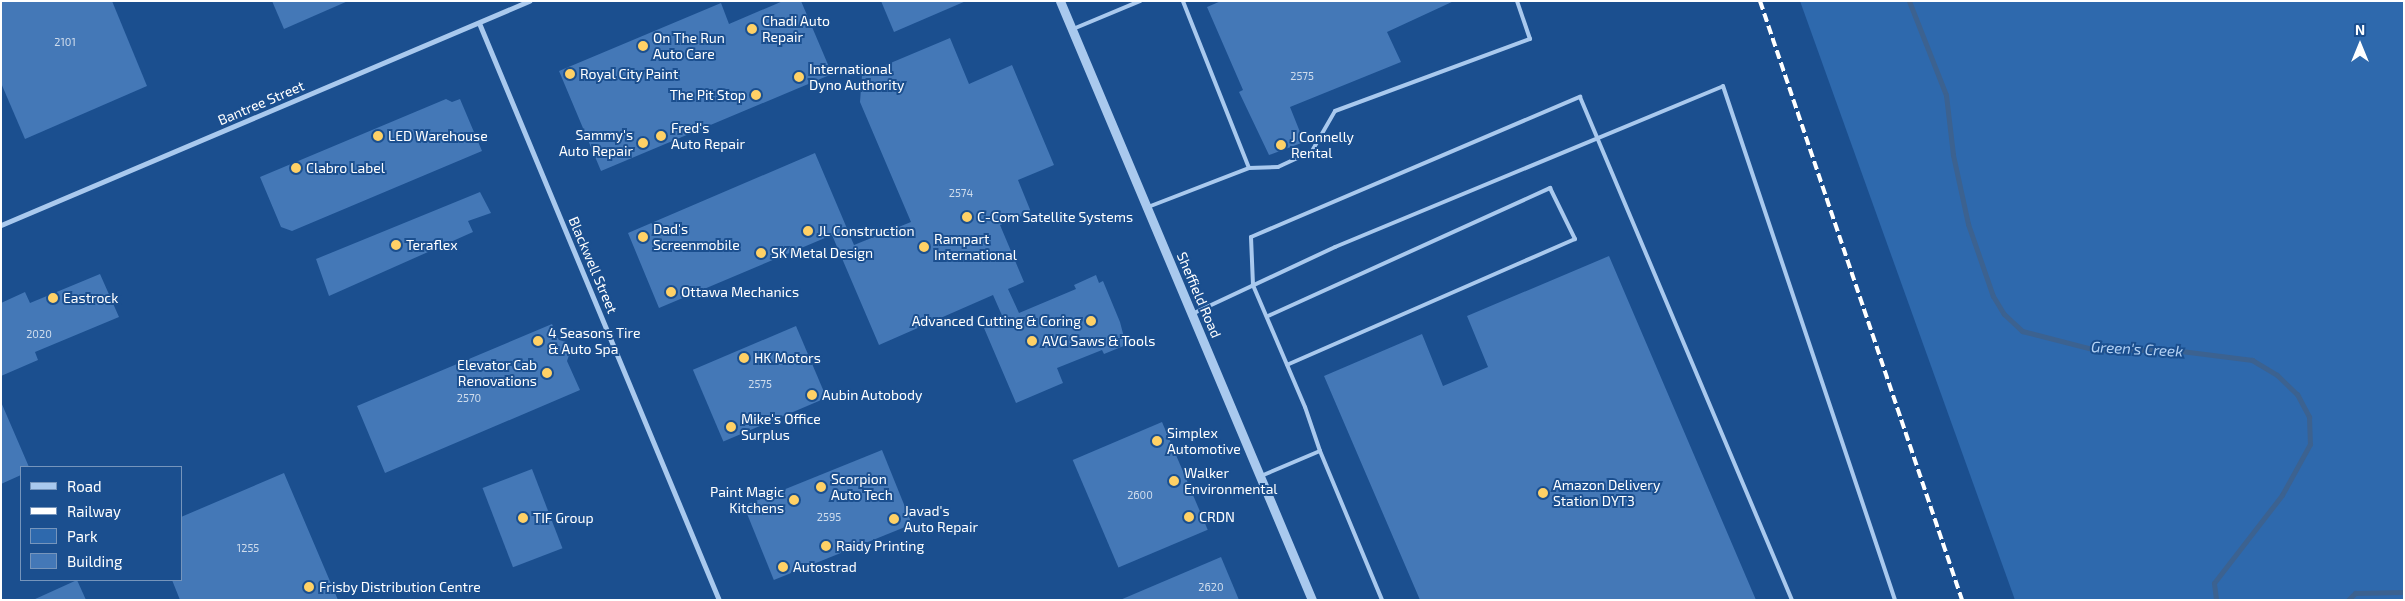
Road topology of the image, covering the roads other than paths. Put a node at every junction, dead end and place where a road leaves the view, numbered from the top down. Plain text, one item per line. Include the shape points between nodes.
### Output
1 (529, 1) edge
2 (1060, 1) edge
3 (1140, 1) edge
4 (1183, 1) edge
5 (1517, 1) edge
6 (480, 23) junction
7 (1073, 29) junction
8 (1599, 136) junction
9 (1249, 168) junction
10 (1146, 208) junction
11 (1, 225) edge
12 (1253, 285) junction
13 (1192, 314) junction
14 (1268, 316) junction
15 (1287, 365) junction
16 (1320, 451) junction
17 (1259, 477) junction
18 (720, 600) edge
19 (1312, 600) edge
20 (1382, 600) edge
21 (1792, 600) edge
22 (1895, 600) edge

1 - 6 street, Bantree Street
2 - 7 street, Sheffield Road
3 - 7 lane
4 - 9 lane
5 - 9 lane via 1530,39 1335,111 1312,151 1278,167
6 - 11 street, Bantree Street
6 - 18 street, Blackwell Street
7 - 10 street, Sheffield Road
8 - 12 lane
8 - 12 lane via 1580,97 1251,237
8 - 21 lane
8 - 22 lane via 1723,86
9 - 10 lane
10 - 13 street, Sheffield Road
12 - 13 lane
12 - 14 lane
13 - 17 street, Sheffield Road
14 - 15 lane
14 - 15 lane via 1550,188 1575,239
15 - 16 lane
16 - 17 lane
16 - 20 lane
17 - 19 street, Sheffield Road

